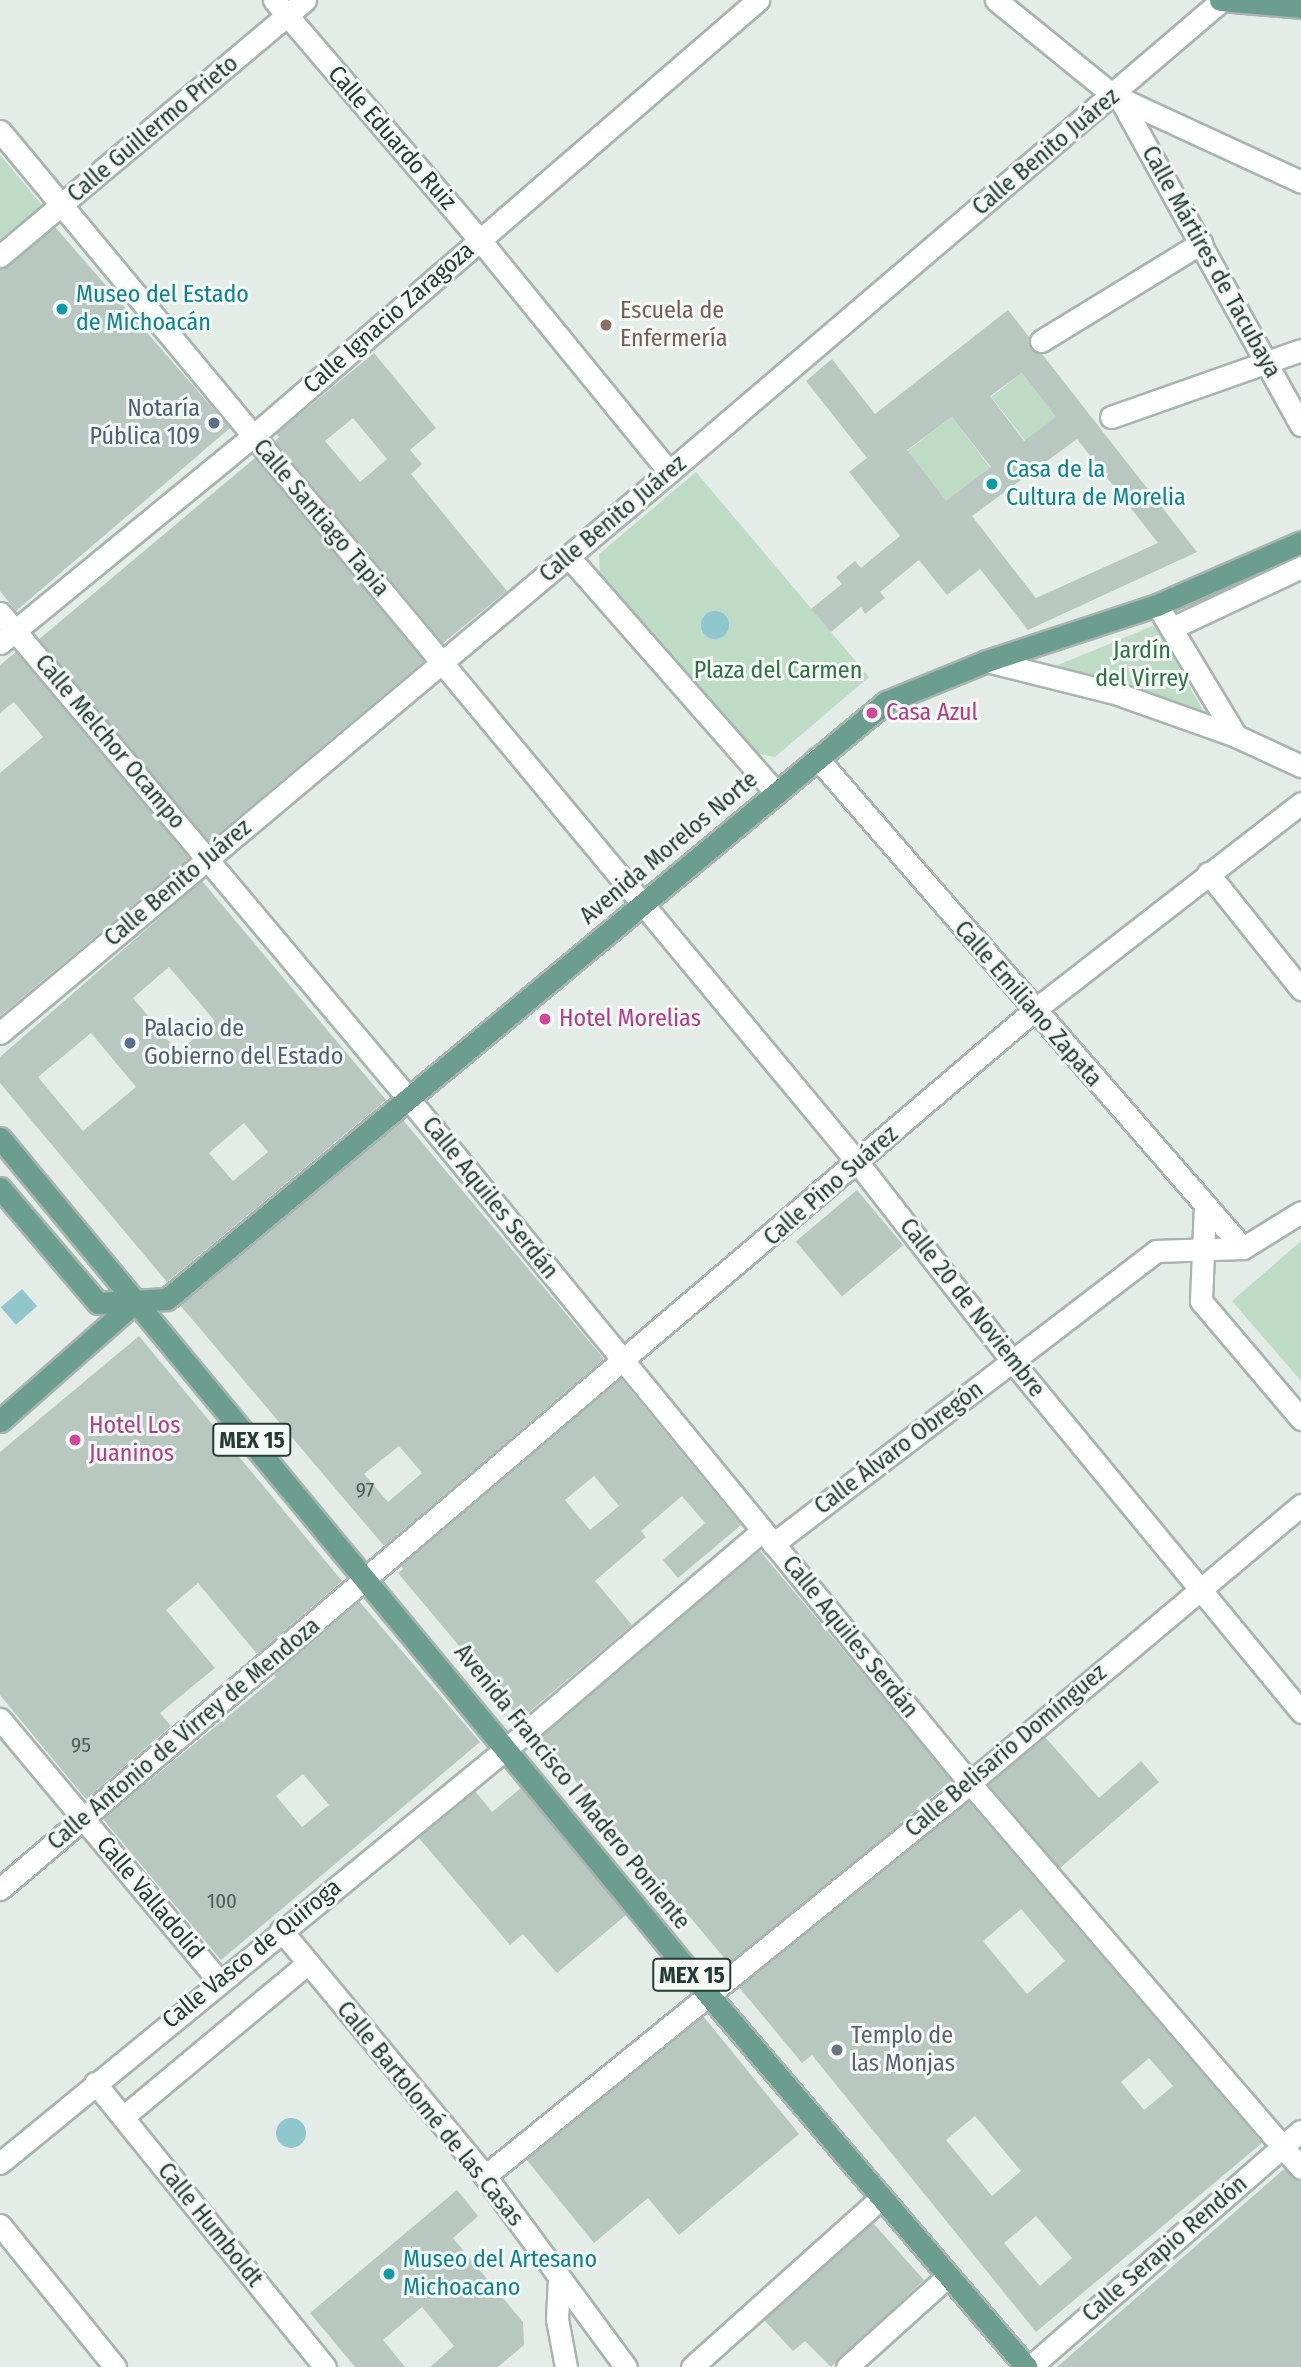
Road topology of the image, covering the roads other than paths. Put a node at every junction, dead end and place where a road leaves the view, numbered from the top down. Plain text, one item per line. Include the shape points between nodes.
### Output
1 (305, 0) edge
2 (758, 0) edge
3 (996, 0) edge
4 (1221, 0) edge
5 (1301, 7) edge
6 (280, 8) edge
7 (1117, 97) junction
8 (0, 131) edge
9 (1301, 182) edge
10 (62, 206) junction
11 (480, 240) junction
12 (1200, 243) junction
13 (1, 252) edge
14 (1041, 341) dead end
15 (1301, 350) edge
16 (1266, 363) junction
17 (1111, 417) dead end
18 (1301, 425) edge
19 (252, 437) junction
20 (668, 472) junction
21 (1301, 542) edge
22 (568, 556) junction
23 (1301, 567) edge
24 (1157, 604) junction
25 (0, 612) edge
26 (1172, 628) junction
27 (7, 636) edge
28 (987, 661) junction
29 (442, 662) junction
30 (1236, 736) junction
31 (817, 758) junction
32 (1301, 766) edge
33 (776, 793) junction
34 (1301, 803) edge
35 (208, 857) junction
36 (1208, 873) junction
37 (643, 904) junction
38 (1301, 989) edge
39 (1033, 1011) junction
40 (0, 1033) edge
41 (408, 1098) junction
42 (0, 1138) edge
43 (858, 1163) junction
44 (0, 1188) edge
45 (1205, 1205) junction
46 (1301, 1212) edge
47 (1242, 1248) junction
48 (1203, 1250) junction
49 (136, 1301) junction
50 (1012, 1361) junction
51 (623, 1362) junction
52 (1301, 1419) edge
53 (0, 1421) edge
54 (1301, 1505) edge
55 (768, 1538) junction
56 (369, 1578) junction
57 (1200, 1590) junction
58 (1301, 1712) edge
59 (0, 1719) edge
60 (507, 1748) junction
61 (969, 1782) junction
62 (84, 1819) junction
63 (0, 1889) edge
64 (281, 1930) junction
65 (309, 1963) junction
66 (219, 1981) junction
67 (707, 1993) junction
68 (95, 2083) junction
69 (123, 2117) junction
70 (1301, 2131) edge
71 (1283, 2147) junction
72 (0, 2163) edge
73 (1301, 2168) edge
74 (485, 2176) junction
75 (881, 2198) junction
76 (0, 2225) edge
77 (948, 2276) junction
78 (559, 2278) junction
79 (115, 2367) edge
80 (326, 2367) edge
81 (566, 2367) edge
82 (626, 2367) edge
83 (692, 2367) edge
84 (847, 2367) edge
85 (1028, 2367) edge

1 - 6 street, Calle Guillermo Prieto
2 - 11 street, Calle Ignacio Zaragoza
3 - 7 street
4 - 5 main road
4 - 7 street, Calle Benito Juárez
6 - 10 street, Calle Guillermo Prieto
6 - 11 street, Calle Eduardo Ruiz
7 - 9 street
7 - 12 street, Calle Mártires de Tacubaya
7 - 20 street, Calle Benito Juárez
8 - 10 street, Calle Santiago Tapia
10 - 13 street, Calle Guillermo Prieto
10 - 19 street, Calle Santiago Tapia
11 - 19 street, Calle Ignacio Zaragoza
11 - 20 street, Calle Eduardo Ruiz
12 - 14 street
12 - 16 street, Calle Mártires de Tacubaya
15 - 16 street
16 - 17 street
16 - 18 street, Calle Mártires de Tacubaya
19 - 27 street, Calle Ignacio Zaragoza
19 - 29 street, Calle Santiago Tapia
20 - 22 street, Calle Benito Juárez
21 - 24 main road, Avenida Morelos Norte
22 - 29 street, Calle Benito Juárez
22 - 33 street
23 - 26 street
24 - 26 street
24 - 28 main road, Avenida Morelos Norte
25 - 27 street, Calle Melchor Ocampo
26 - 30 street
27 - 35 street, Calle Melchor Ocampo
28 - 30 street via 1118,695
28 - 31 main road, Avenida Morelos Norte via 886,702
29 - 35 street, Calle Benito Juárez
29 - 37 street, Calle Santiago Tapia
30 - 32 street
31 - 33 main road, Avenida Morelos Norte
31 - 39 street, Calle Emiliano Zapata
33 - 37 main road, Avenida Morelos Norte
34 - 36 street, Calle Pino Suárez
35 - 40 street, Calle Benito Juárez
35 - 41 street, Calle Melchor Ocampo
36 - 38 street
36 - 39 street, Calle Pino Suárez
37 - 41 main road, Avenida Morelos Norte
37 - 43 street, Calle 20 de Noviembre
39 - 43 street, Calle Pino Suárez
39 - 45 street, Calle Emiliano Zapata
41 - 49 main road, Avenida Morelos Norte via 167,1299
41 - 51 street, Calle Aquiles Serdán
42 - 49 main road, MEX 15
43 - 50 street, Calle 20 de Noviembre
43 - 51 street, Calle Pino Suárez
44 - 49 main road, Avenida Morelos Norte via 98,1303
45 - 47 street, Calle Emiliano Zapata
45 - 48 street
46 - 47 street
47 - 48 street, Calle Álvaro Obregón
48 - 50 street, Calle Álvaro Obregón via 1156,1251
48 - 52 street via 1201,1301
49 - 53 main road
49 - 56 main road, Avenida Francisco I Madero Poniente / MEX 15
50 - 55 street, Calle Álvaro Obregón
50 - 57 street, Calle 20 de Noviembre
51 - 55 street, Calle Aquiles Serdán
51 - 56 street, Calle Pino Suárez
54 - 57 street, Calle Belisario Domínguez
55 - 60 street, Calle Álvaro Obregón
55 - 61 street, Calle Aquiles Serdán
56 - 60 main road, Avenida Francisco I Madero Poniente / MEX 15
56 - 62 street, Calle Antonio de Virrey de Mendoza
57 - 58 street, Calle 20 de Noviembre
57 - 61 street, Calle Belisario Domínguez
59 - 62 street, Calle Valladolid
60 - 64 street, Calle Vasco de Quiroga
60 - 67 main road, Avenida Francisco I Madero Poniente / MEX 15
61 - 67 street, Calle Belisario Domínguez
61 - 71 street, Calle Aquiles Serdán
62 - 63 street, Calle Antonio de Virrey de Mendoza
62 - 66 street, Calle Valladolid
64 - 65 street, Calle Bartolomé de las Casas
64 - 66 street, Calle Vasco de Quiroga
65 - 69 street, Calle Vasco de Quiroga
65 - 74 street, Calle Bartolomé de las Casas
66 - 68 street, Calle Vasco de Quiroga
67 - 74 street, Calle Belisario Domínguez
67 - 75 main road, Avenida Francisco I Madero Poniente / MEX 15
68 - 69 street, Calle Humboldt
68 - 72 street, Calle Vasco de Quiroga
69 - 80 street, Calle Humboldt
70 - 71 street, Calle Serapio Rendón
71 - 73 street, Calle Aquiles Serdán
71 - 85 street, Calle Serapio Rendón
74 - 78 street, Calle Bartolomé de las Casas
75 - 77 main road, Avenida Francisco I Madero Poniente / MEX 15
75 - 83 street
76 - 79 street
77 - 84 street
77 - 85 main road, Avenida Francisco I Madero Poniente / MEX 15
78 - 81 street via 557,2319
78 - 82 street, Calle Bartolomé de las Casas

